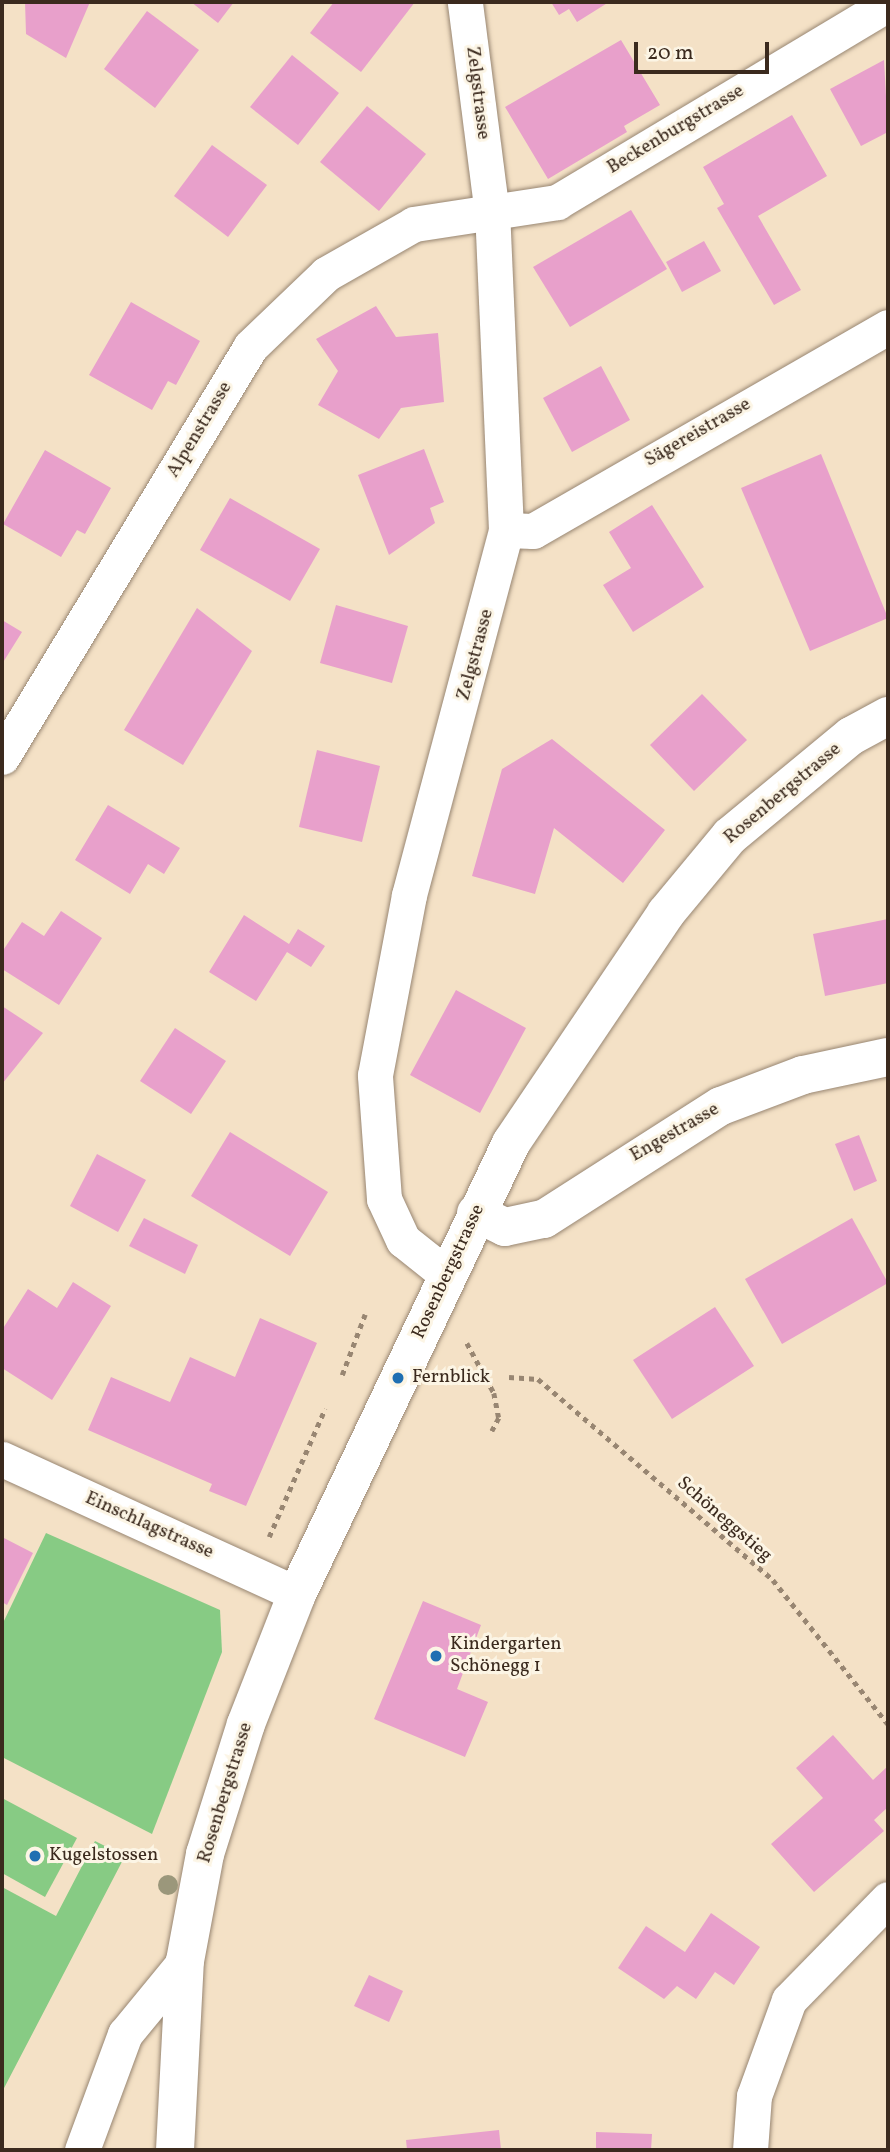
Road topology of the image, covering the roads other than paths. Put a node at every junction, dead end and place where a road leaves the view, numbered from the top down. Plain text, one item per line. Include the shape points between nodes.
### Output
1 (466, 2) edge
2 (888, 4) edge
3 (492, 214) junction
4 (888, 327) edge
5 (506, 530) junction
6 (888, 716) edge
7 (2, 757) edge
8 (888, 1057) edge
9 (476, 1213) junction
10 (447, 1275) junction
11 (2, 1459) edge
12 (296, 1594) junction
13 (888, 1899) edge
14 (185, 1961) junction
15 (82, 2150) edge
16 (175, 2150) edge
17 (750, 2150) edge

1 - 3 street, Zelgstrasse
2 - 3 street, Beckenburgstrasse via 556,202
3 - 5 street, Zelgstrasse
3 - 7 street, Alpenstrasse via 414,224 326,274 250,347
4 - 5 street, Sägereistrasse via 533,531
5 - 10 street, Zelgstrasse via 409,895 374,1075 383,1199 403,1240
6 - 9 street, Rosenbergstrasse via 841,745 730,836 571,1048 511,1143
8 - 9 street, Engestrasse via 803,1075 721,1106 544,1219 505,1227
9 - 10 street, Rosenbergstrasse
10 - 12 street, Rosenbergstrasse
11 - 12 street, Einschlagstrasse
12 - 14 street, Rosenbergstrasse via 205,1854
13 - 17 street via 789,2000 754,2096
14 - 15 street via 125,2034
14 - 16 street, Rosenbergstrasse

